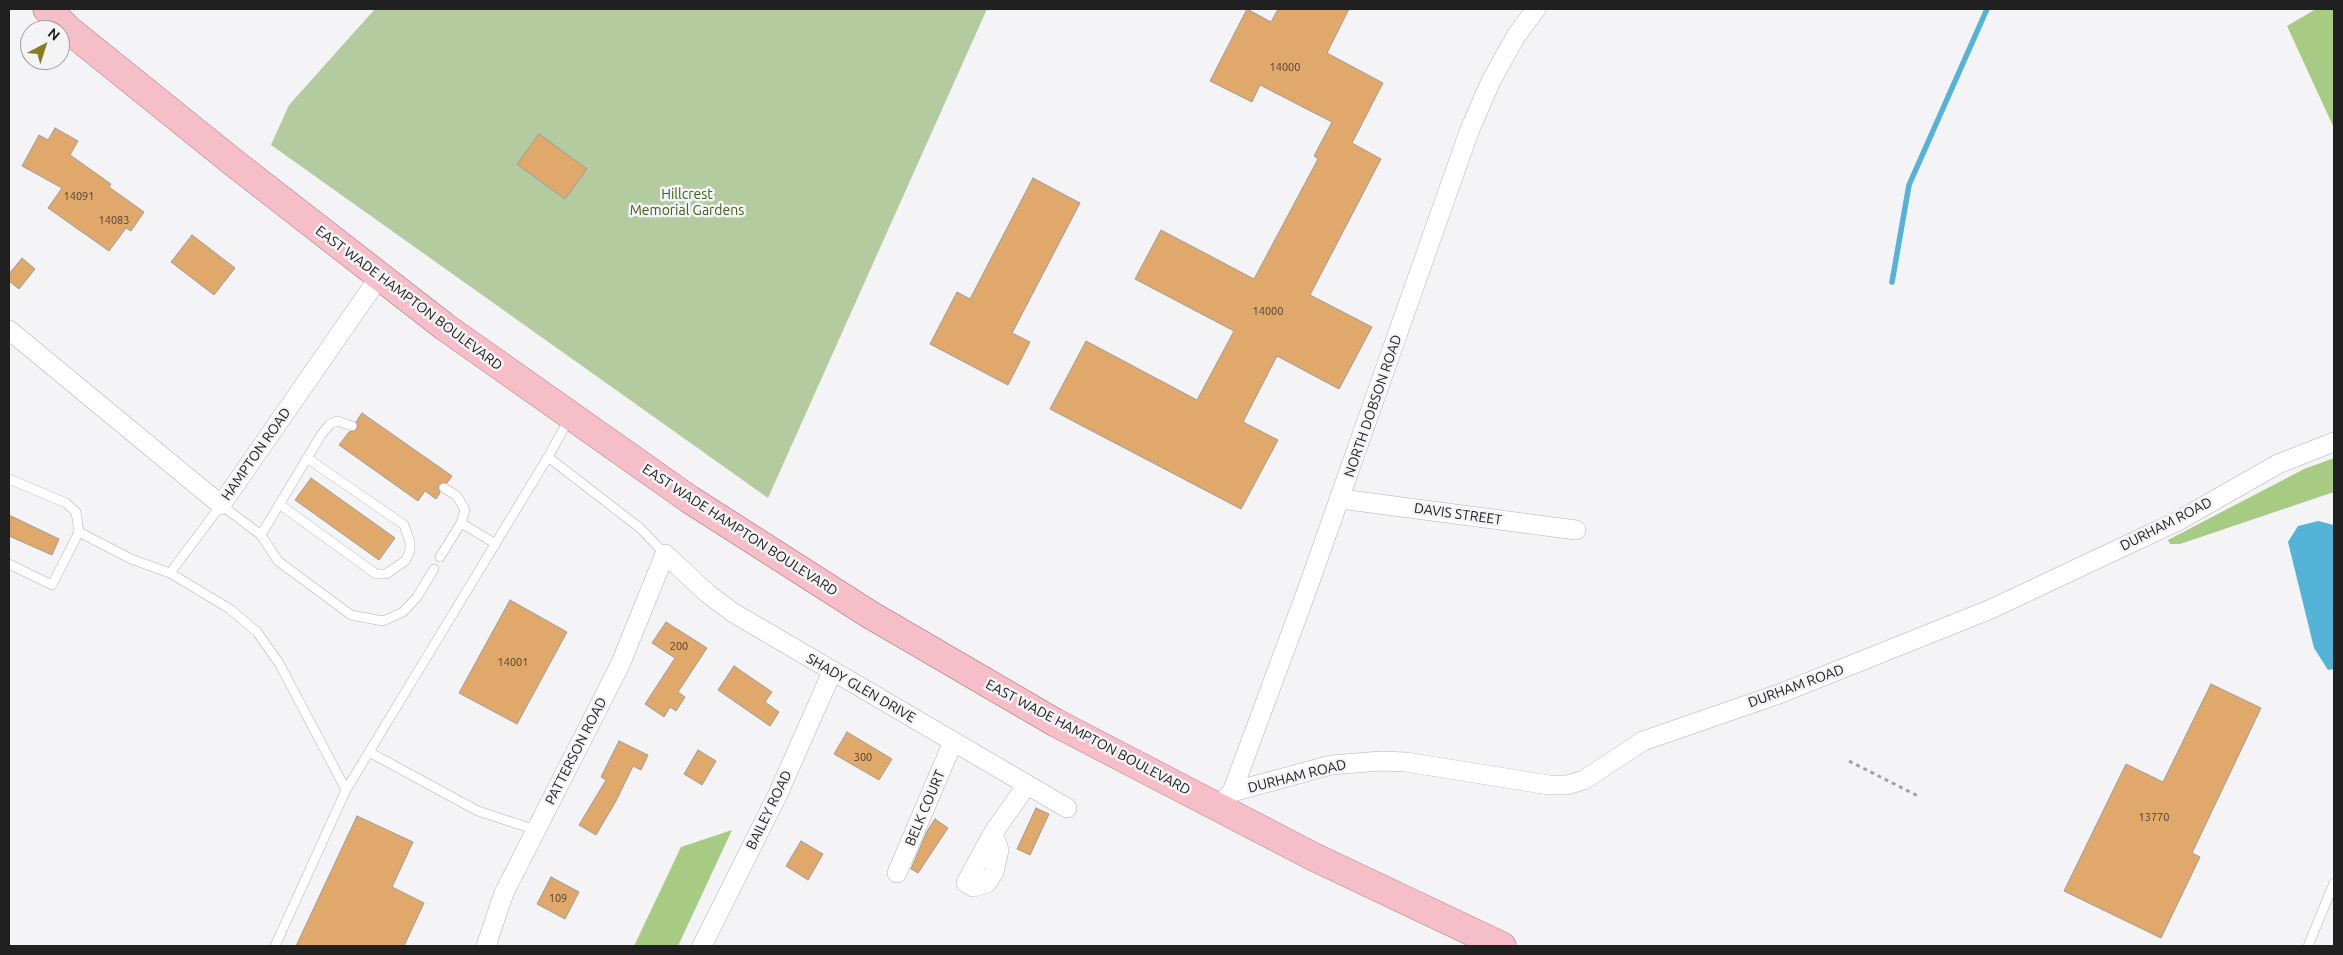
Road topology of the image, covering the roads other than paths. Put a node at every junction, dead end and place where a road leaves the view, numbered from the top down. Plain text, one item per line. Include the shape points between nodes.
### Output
1 (47, 9) edge
2 (1536, 9) edge
3 (380, 276) junction
4 (9, 330) edge
5 (570, 416) junction
6 (352, 426) dead end
7 (2334, 442) edge
8 (548, 457) junction
9 (307, 458) junction
10 (9, 479) edge
11 (444, 488) dead end
12 (1341, 499) junction
13 (221, 504) junction
14 (279, 504) junction
15 (461, 523) junction
16 (1576, 530) dead end
17 (78, 532) junction
18 (261, 535) junction
19 (496, 544) junction
20 (665, 554) junction
21 (440, 557) dead end
22 (9, 564) edge
23 (434, 569) dead end
24 (170, 573) junction
25 (832, 672) junction
26 (953, 742) junction
27 (369, 752) junction
28 (1027, 785) junction
29 (346, 790) junction
30 (1225, 799) junction
31 (1067, 808) dead end
32 (536, 830) junction
33 (993, 833) dead end
34 (897, 873) dead end
35 (2334, 883) edge
36 (274, 946) edge
37 (486, 946) edge
38 (702, 946) edge
39 (1502, 946) edge
40 (2308, 946) edge

1 - 3 main road, EAST WADE HAMPTON BOULEVARD via 234,163
2 - 12 street, NORTH DOBSON ROAD via 1516,36 1470,129
3 - 5 main road, EAST WADE HAMPTON BOULEVARD via 444,327
3 - 13 street, HAMPTON ROAD
4 - 13 street, HAMPTON ROAD
5 - 8 lane
5 - 30 main road, EAST WADE HAMPTON BOULEVARD via 689,498 869,614 1056,723
6 - 9 lane via 337,421 330,424
7 - 30 street, DURHAM ROAD via 2278,464 2178,520 1991,608 1779,694 1643,741 1584,780 1567,785 1549,785 1406,762 1372,761 1307,770
8 - 19 lane
8 - 20 lane via 640,528
9 - 14 lane
9 - 14 lane via 404,525 410,542 405,561 386,574 376,574
10 - 17 lane via 66,503 76,512
11 - 15 lane via 464,504
12 - 16 street, DAVIS STREET
12 - 30 street, NORTH DOBSON ROAD
13 - 18 lane
13 - 24 lane
14 - 18 lane
15 - 19 lane
15 - 21 lane
17 - 22 lane via 52,585
17 - 24 lane via 131,559
18 - 23 lane via 278,561 351,615 383,621 403,612 417,597
19 - 27 lane
20 - 25 street, SHADY GLEN DRIVE via 732,612
20 - 32 street, PATTERSON ROAD via 620,664
24 - 29 lane via 230,608 257,632 279,663
25 - 26 street, SHADY GLEN DRIVE
25 - 38 street, BAILEY ROAD via 778,794
26 - 28 street, SHADY GLEN DRIVE
26 - 34 street, BELK COURT
27 - 29 lane
27 - 32 lane via 478,811
28 - 31 street, SHADY GLEN DRIVE
28 - 33 street
29 - 36 lane
30 - 39 main road, EAST WADE HAMPTON BOULEVARD via 1314,857
32 - 37 street, PATTERSON ROAD via 504,893
35 - 40 lane

